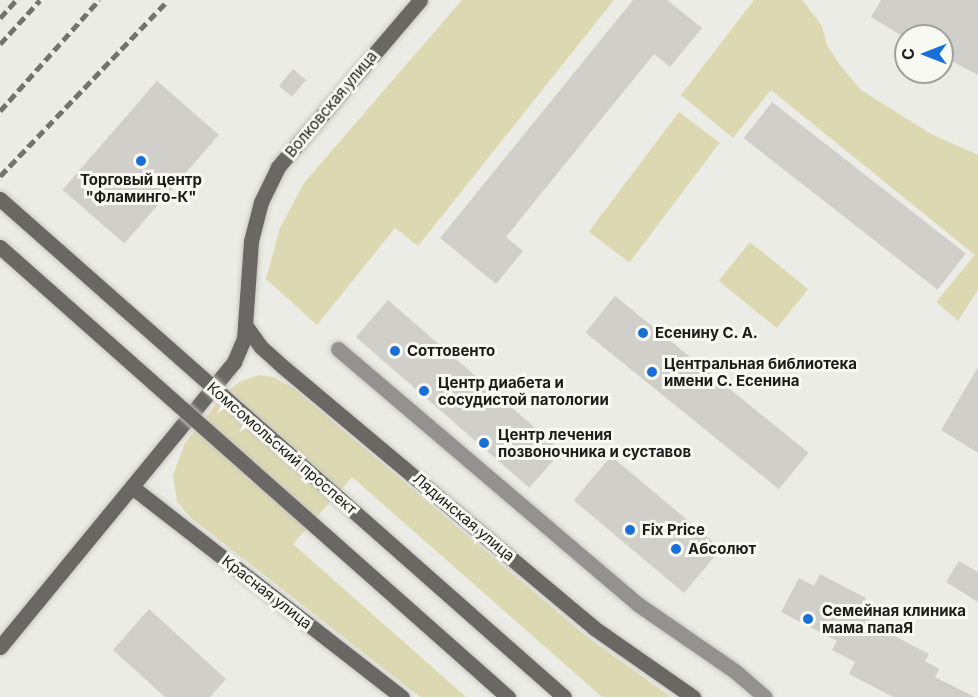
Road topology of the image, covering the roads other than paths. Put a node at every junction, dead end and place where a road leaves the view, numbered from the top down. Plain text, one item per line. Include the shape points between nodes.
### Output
1 (420, 0) edge
2 (0, 199) edge
3 (0, 247) edge
4 (245, 325) junction
5 (338, 349) dead end
6 (132, 487) junction
7 (0, 647) edge
8 (402, 697) edge
9 (508, 697) edge
10 (564, 697) edge
11 (693, 697) edge
12 (765, 697) edge

1 - 4 main road, Волковская улица via 278,167 261,202 251,241
2 - 10 main road, Комсомольский проспект, bridge
3 - 9 main road, bridge
4 - 6 main road, Волковская улица via 234,362
4 - 11 main road, Лядинская улица via 282,366 594,628
5 - 12 street via 639,605 736,672
6 - 7 main road, Волковская улица
6 - 8 main road, Красная улица

